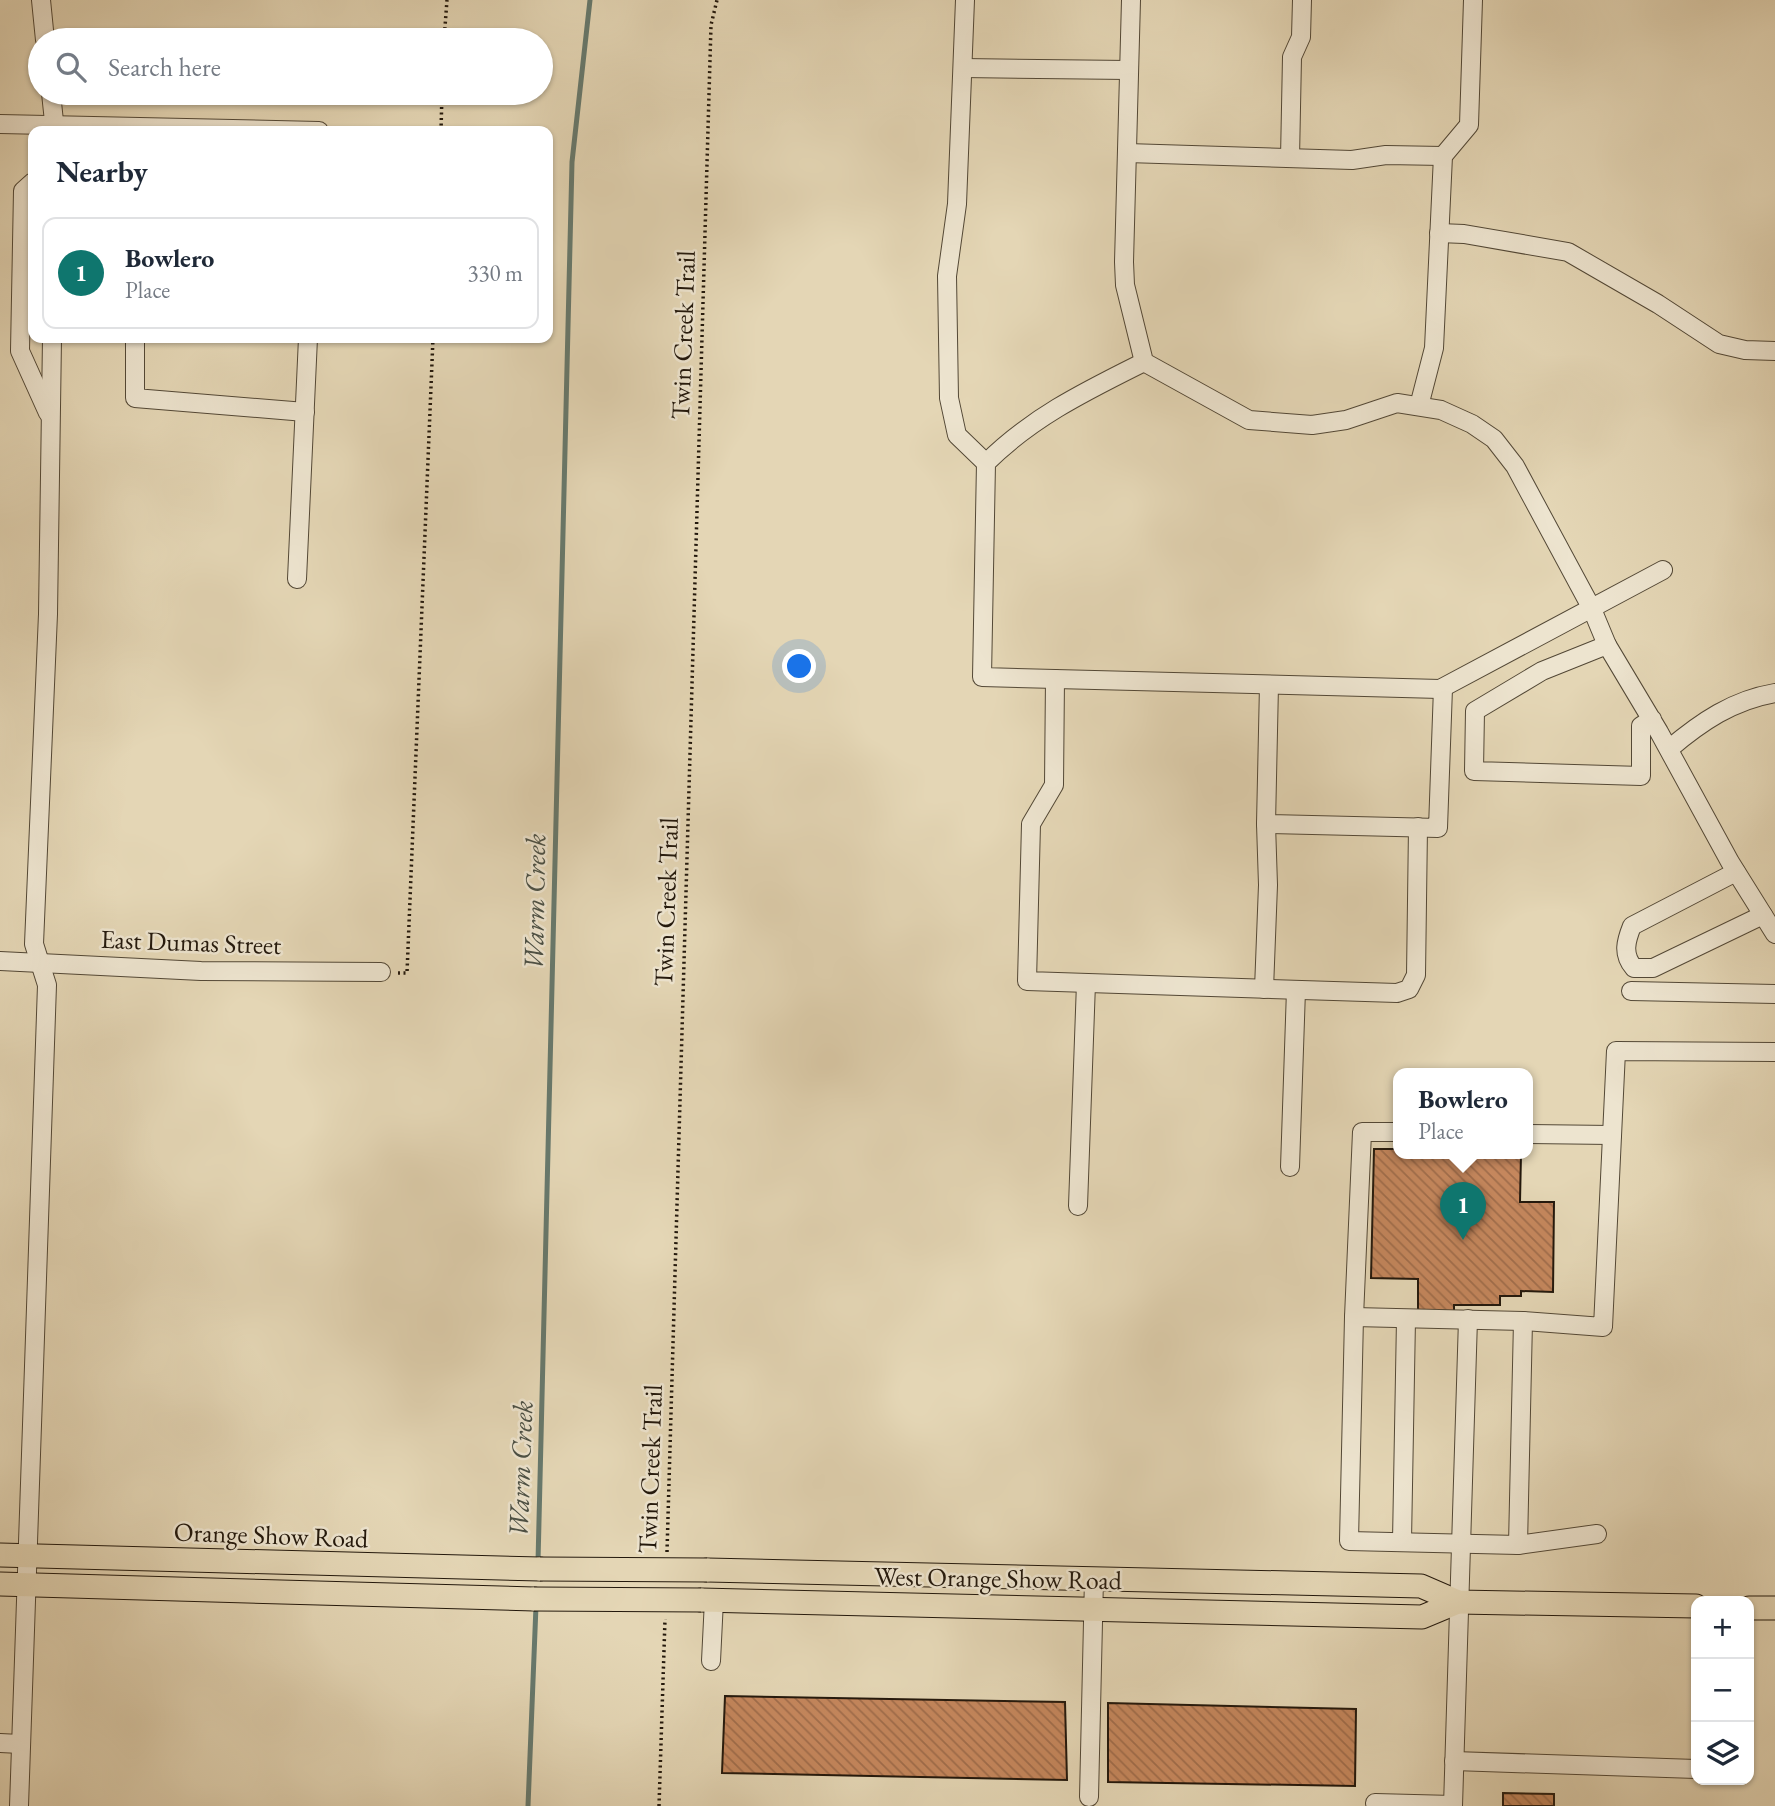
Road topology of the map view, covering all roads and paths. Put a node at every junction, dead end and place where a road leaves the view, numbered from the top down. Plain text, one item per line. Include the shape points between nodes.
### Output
1 (41, 0) edge
2 (447, 0) edge
3 (717, 0) edge
4 (965, 0) edge
5 (1131, 0) edge
6 (1302, 0) edge
7 (1473, 0) edge
8 (44, 28) edge
9 (445, 28) edge
10 (963, 68) junction
11 (1129, 70) junction
12 (52, 105) edge
13 (442, 105) edge
14 (0, 124) edge
15 (28, 126) edge
16 (55, 126) edge
17 (441, 126) edge
18 (1127, 153) junction
19 (1443, 156) junction
20 (1290, 158) junction
21 (28, 186) edge
22 (1439, 233) junction
23 (52, 343) edge
24 (135, 343) edge
25 (308, 343) edge
26 (433, 343) edge
27 (1775, 351) edge
28 (1144, 362) junction
29 (1419, 406) junction
30 (304, 412) junction
31 (50, 417) junction
32 (986, 463) junction
33 (1663, 570) dead end
34 (297, 579) dead end
35 (1592, 609) junction
36 (1607, 645) junction
37 (1055, 679) junction
38 (1269, 685) junction
39 (1443, 688) junction
40 (1775, 693) edge
41 (1656, 725) junction
42 (1669, 749) junction
43 (1266, 824) junction
44 (1418, 827) junction
45 (1736, 872) junction
46 (1764, 906) edge
47 (1775, 934) edge
48 (0, 961) edge
49 (43, 964) junction
50 (381, 972) joint
51 (1086, 983) junction
52 (1264, 989) junction
53 (1296, 990) junction
54 (1631, 991) dead end
55 (1775, 994) edge
56 (1775, 1052) edge
57 (1393, 1132) edge
58 (1533, 1134) edge
59 (1612, 1135) junction
60 (1290, 1167) dead end
61 (1078, 1206) dead end
62 (1354, 1317) junction
63 (1406, 1319) junction
64 (1468, 1320) junction
65 (1523, 1321) junction
66 (1597, 1534) dead end
67 (1402, 1541) junction
68 (1460, 1544) junction
69 (1518, 1545) junction
70 (0, 1555) edge
71 (26, 1556) junction
72 (667, 1556) dead end
73 (540, 1569) joint
74 (1094, 1578) junction
75 (0, 1584) edge
76 (25, 1585) junction
77 (707, 1600) junction
78 (1458, 1602) junction
79 (1691, 1606) edge
80 (1754, 1608) edge
81 (1775, 1608) edge
82 (1094, 1609) junction
83 (665, 1611) dead end
84 (711, 1661) dead end
85 (0, 1743) edge
86 (20, 1744) junction
87 (1454, 1761) junction
88 (1691, 1769) edge
89 (1089, 1797) dead end
90 (1375, 1803) dead end
91 (19, 1806) edge
92 (659, 1806) edge
93 (1453, 1806) edge

1 - 8 street
2 - 9 path
3 - 72 path, Twin Creek Trail via 711,25
4 - 10 street
5 - 11 street
6 - 20 street via 1301,37 1293,57
7 - 19 street via 1469,125
10 - 11 street
10 - 32 street via 957,204 947,276 949,398 957,435
11 - 18 street
12 - 16 street
13 - 17 path
14 - 15 street
18 - 20 street
18 - 28 street via 1125,285
19 - 20 street
19 - 22 street
21 - 31 street via 23,191 20,351
22 - 27 street via 1568,252 1719,344
22 - 29 street via 1434,348
23 - 31 street
24 - 30 street via 135,398
25 - 30 street
26 - 50 path via 407,973
28 - 29 street via 1249,420 1311,425 1346,420 1397,403
28 - 32 street via 1030,423
29 - 35 street via 1441,410 1494,439 1515,466
30 - 34 street
31 - 49 street via 48,614 34,944
32 - 37 street via 982,677
33 - 35 street
35 - 36 street
35 - 39 street
36 - 41 street
36 - 41 street via 1542,671 1475,711 1474,771 1640,776 1641,726
37 - 38 street
37 - 51 street via 1054,785 1031,824 1027,981
38 - 39 street
38 - 43 street
39 - 44 street via 1438,828
40 - 42 street via 1708,718
41 - 42 street
42 - 45 street
43 - 44 street
43 - 52 street
44 - 53 street via 1416,975 1409,989 1397,993
45 - 46 street
45 - 46 street via 1632,926 1626,951 1629,962 1634,968 1653,968
46 - 47 street
48 - 49 street, East Dumas Street
49 - 50 street, East Dumas Street
49 - 71 street via 47,985
51 - 52 street
51 - 61 street
52 - 53 street
53 - 60 street
54 - 55 street
56 - 59 street via 1616,1051
57 - 62 street via 1362,1132
58 - 59 street
59 - 65 street via 1603,1328
62 - 63 street
62 - 67 street via 1349,1541
63 - 64 street
63 - 67 street
64 - 65 street
64 - 68 street
65 - 69 street
66 - 69 street
67 - 68 street
68 - 69 street
68 - 78 street
70 - 71 main road, Orange Show Road
71 - 73 main road, Orange Show Road
71 - 76 street
73 - 74 main road, West Orange Show Road, bridge
74 - 78 main road, West Orange Show Road via 1421,1586
74 - 82 street
75 - 76 main road
76 - 77 main road, West Orange Show Road, bridge
76 - 86 street
77 - 82 main road, West Orange Show Road
77 - 84 street
78 - 79 main road, West Orange Show Road
78 - 82 main road, West Orange Show Road via 1422,1616
78 - 87 street
80 - 81 main road
82 - 89 street
83 - 92 path
85 - 86 street
86 - 91 street
87 - 88 street
87 - 93 street
90 - 93 street

